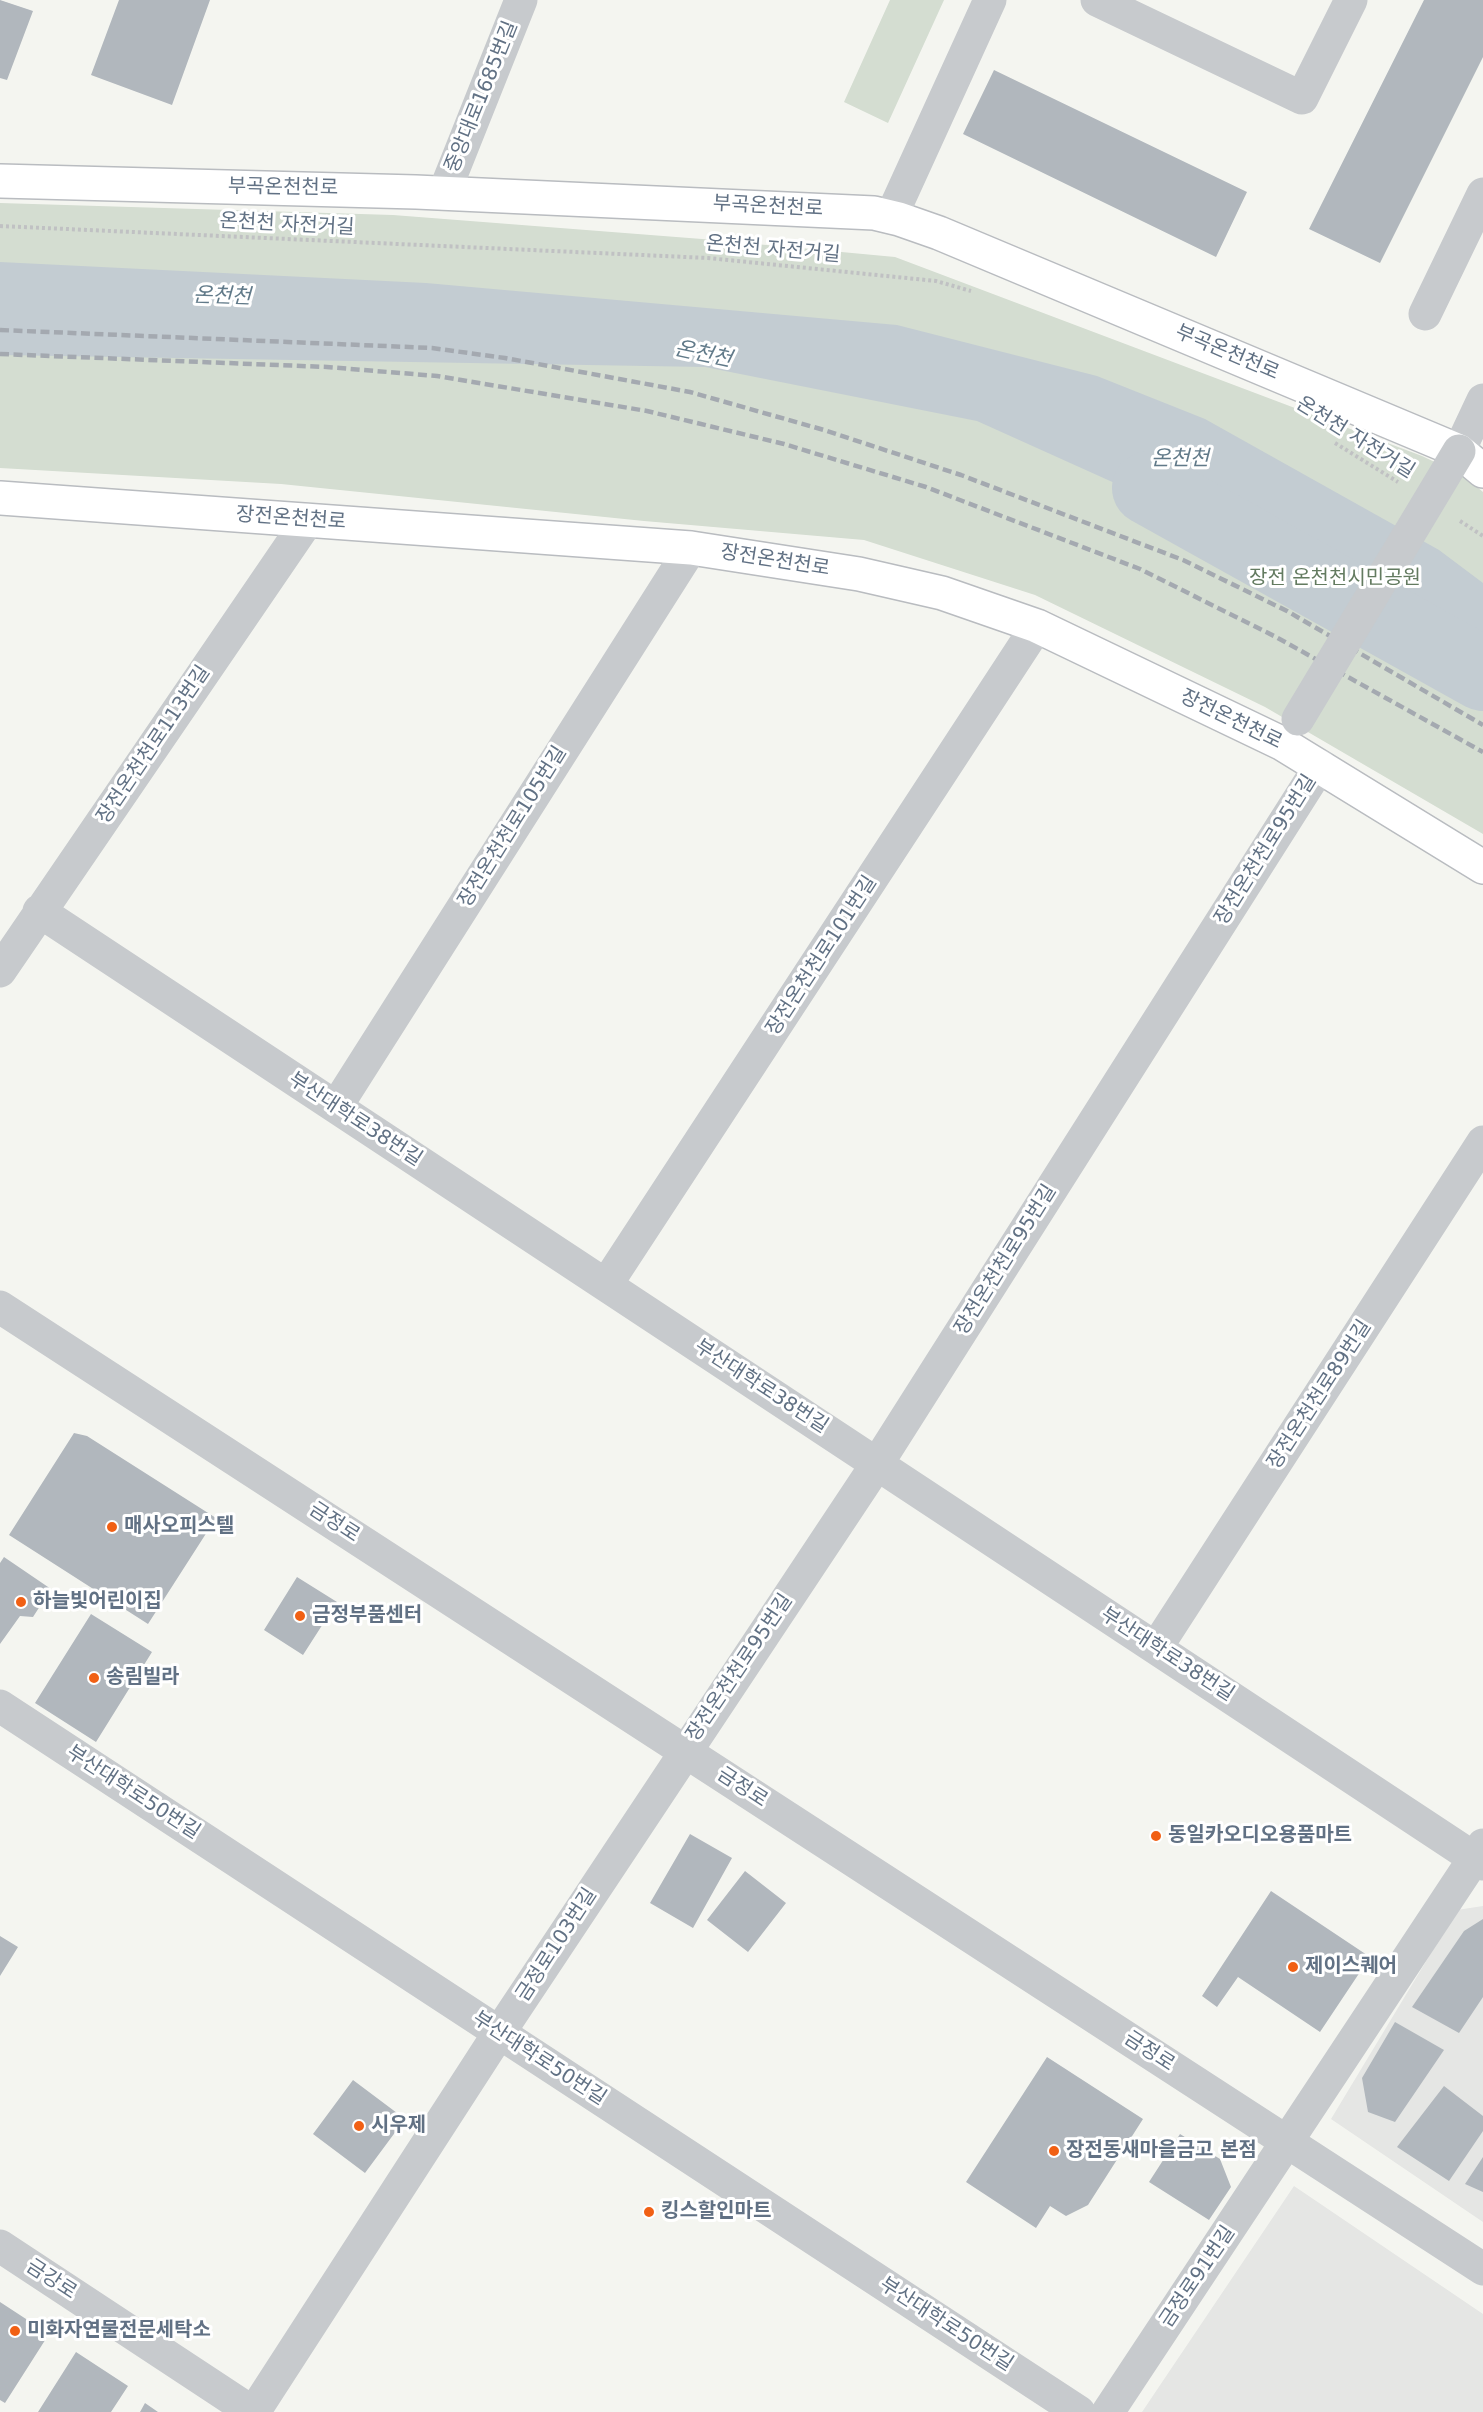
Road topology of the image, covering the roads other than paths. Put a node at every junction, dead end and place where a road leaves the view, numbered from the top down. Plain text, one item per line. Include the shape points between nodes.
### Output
1 (521, 0) edge
2 (990, 0) edge
3 (1097, 0) edge
4 (1351, 0) edge
5 (0, 182) edge
6 (444, 193) junction
7 (1483, 194) edge
8 (891, 217) junction
9 (1425, 314) dead end
10 (1483, 400) edge
11 (1471, 461) edge
12 (0, 498) edge
13 (308, 520) junction
14 (691, 548) junction
15 (1037, 626) junction
16 (1289, 731) junction
17 (1320, 766) junction
18 (1483, 867) edge
19 (39, 911) junction
20 (0, 970) edge
21 (336, 1107) junction
22 (1483, 1142) edge
23 (606, 1285) junction
24 (0, 1307) edge
25 (877, 1464) junction
26 (1156, 1648) junction
27 (0, 1706) edge
28 (685, 1751) junction
29 (1480, 1855) edge
30 (499, 2033) junction
31 (1287, 2142) junction
32 (0, 2246) edge
33 (1483, 2269) edge
34 (253, 2412) edge
35 (1079, 2412) edge
36 (1108, 2412) edge

1 - 6 street, 중앙대로1685번길
2 - 8 street
3 - 4 street via 1302,98
5 - 6 main road, 부곡온천천로
6 - 8 main road, 부곡온천천로 via 795,208
7 - 9 street
8 - 11 main road, 부곡온천천로 via 939,233
10 - 11 street
11 - 16 street, bridge
12 - 13 main road, 장전온천천로
13 - 14 main road, 장전온천천로
13 - 19 street, 장전온천천로113번길
14 - 15 main road, 장전온천천로 via 859,574 942,593
14 - 21 street, 장전온천천로105번길
15 - 16 main road, 장전온천천로
15 - 23 street, 장전온천천로101번길
16 - 17 main road, 장전온천천로
17 - 18 main road, 장전온천천로
17 - 25 street, 장전온천천로95번길
19 - 20 street, 장전온천천로113번길
19 - 21 street, 부산대학로38번길
21 - 23 street, 부산대학로38번길
22 - 26 street, 장전온천천로89번길
23 - 25 street, 부산대학로38번길
24 - 28 street, 금정로
25 - 26 street, 부산대학로38번길
25 - 28 street, 장전온천천로95번길
26 - 29 street, 부산대학로38번길
27 - 30 street, 부산대학로50번길
28 - 30 street, 금정로103번길
28 - 31 street, 금정로
29 - 31 street, 금정로91번길
30 - 34 street, 금정로103번길
30 - 35 street, 부산대학로50번길
31 - 33 street, 금정로
31 - 36 street, 금정로91번길
32 - 34 street, 금강로

